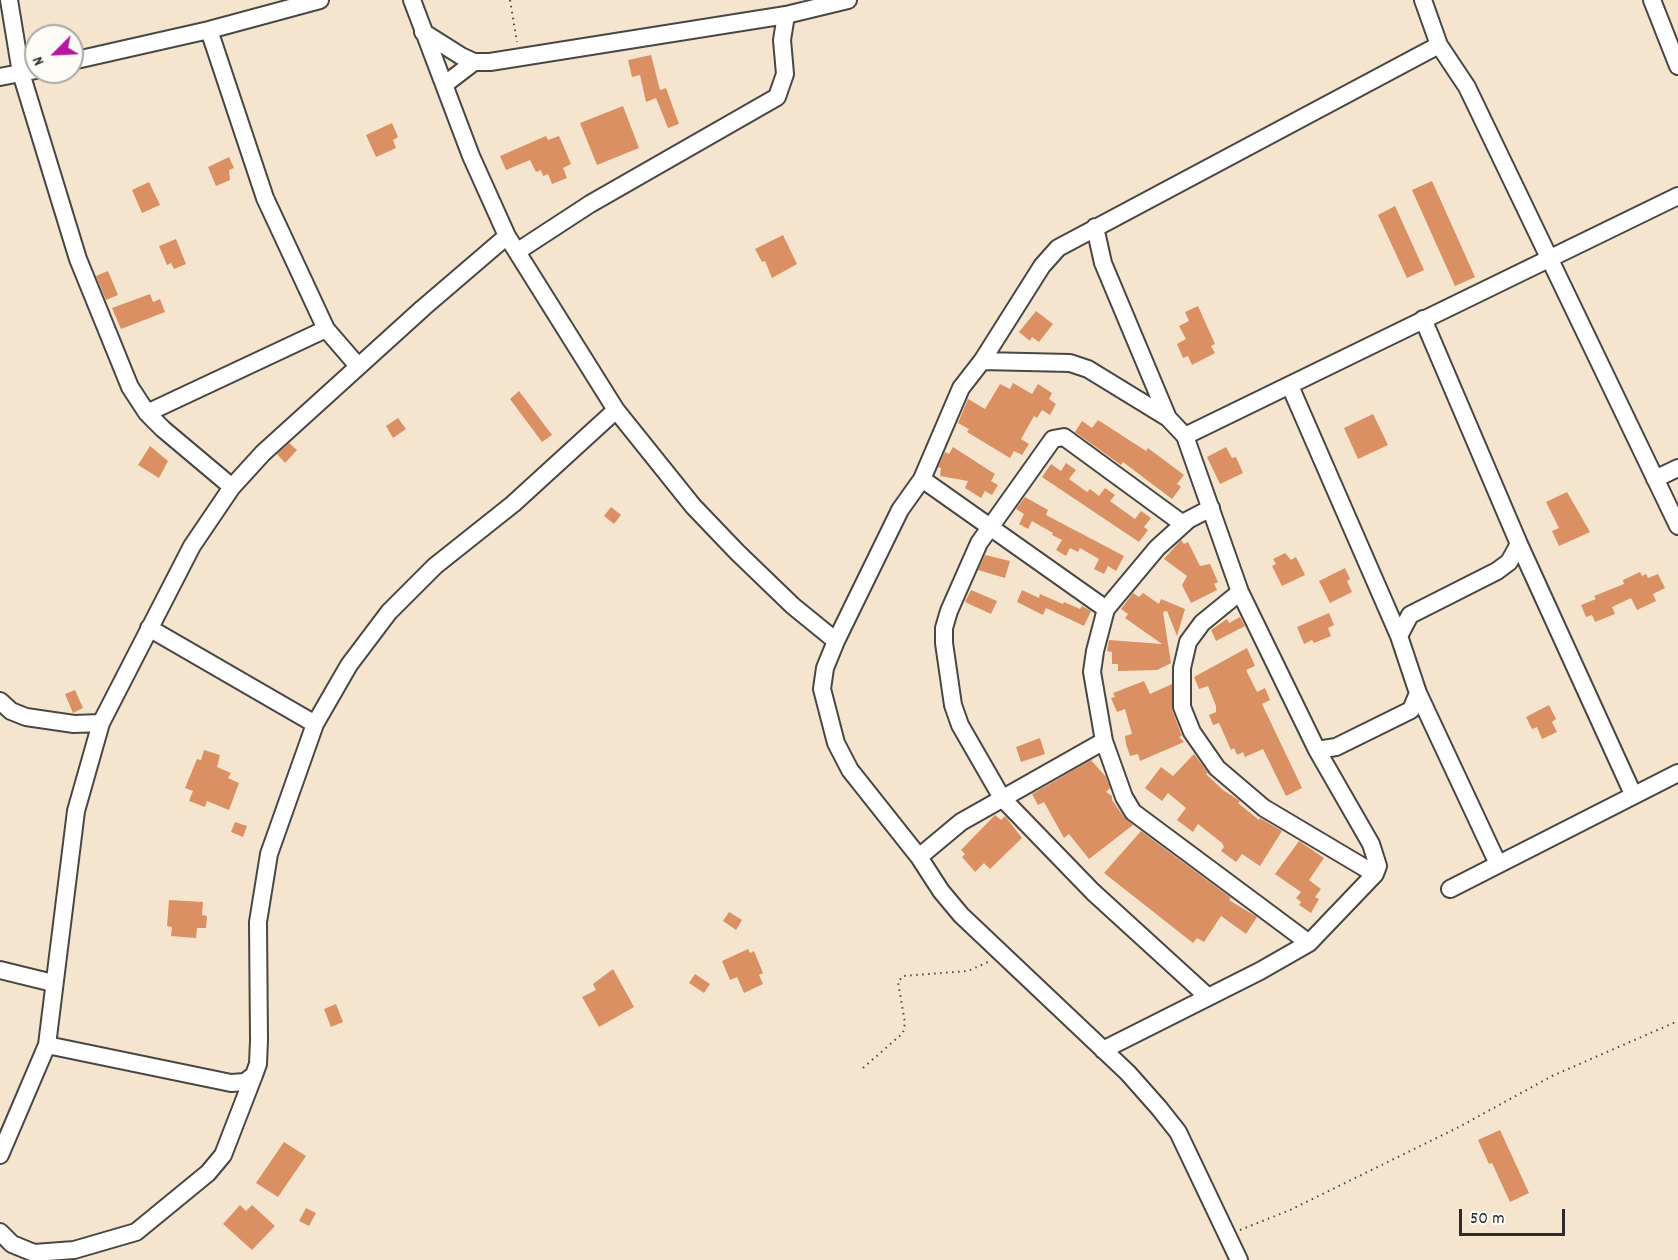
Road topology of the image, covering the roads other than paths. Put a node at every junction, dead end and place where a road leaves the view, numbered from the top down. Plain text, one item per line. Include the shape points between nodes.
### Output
1 (9, 0) edge
2 (320, 0) edge
3 (412, 0) edge
4 (848, 0) edge
5 (1423, 0) edge
6 (1652, 0) edge
7 (786, 15) junction
8 (208, 30) junction
9 (423, 32) junction
10 (1439, 45) junction
11 (24, 57) edge
12 (84, 58) edge
13 (474, 62) junction
14 (1678, 66) edge
15 (24, 73) edge
16 (0, 77) edge
17 (31, 84) edge
18 (444, 85) junction
19 (1678, 196) edge
20 (1095, 226) junction
21 (507, 236) junction
22 (518, 251) junction
23 (1549, 257) junction
24 (1423, 319) junction
25 (326, 329) junction
26 (982, 361) junction
27 (358, 366) junction
28 (1290, 386) junction
29 (616, 410) junction
30 (147, 413) junction
31 (1168, 418) junction
32 (1185, 436) junction
33 (1678, 468) edge
34 (922, 479) junction
35 (1655, 479) junction
36 (232, 487) junction
37 (1211, 508) junction
38 (1183, 524) junction
39 (990, 525) junction
40 (1678, 526) edge
41 (1519, 544) junction
42 (1240, 592) junction
43 (1106, 609) junction
44 (149, 628) junction
45 (1399, 636) junction
46 (837, 641) junction
47 (1418, 693) junction
48 (0, 701) edge
49 (101, 723) junction
50 (315, 724) junction
51 (1104, 741) junction
52 (1317, 750) junction
53 (1678, 773) edge
54 (1633, 794) junction
55 (1002, 798) junction
56 (919, 857) junction
57 (1498, 864) junction
58 (1375, 874) junction
59 (1450, 889) dead end
60 (1309, 943) junction
61 (0, 970) edge
62 (53, 983) junction
63 (1207, 996) junction
64 (47, 1045) junction
65 (1103, 1050) junction
66 (254, 1075) junction
67 (0, 1155) edge
68 (0, 1232) edge
69 (1239, 1260) edge

1 - 11 street
2 - 8 street
3 - 9 street
4 - 7 street
5 - 10 street
6 - 14 street
7 - 13 street
7 - 22 street via 782,39 785,74 777,97 590,204
8 - 12 street
8 - 25 street via 266,198
9 - 13 street
9 - 18 street
10 - 20 street
10 - 23 street via 1467,87
13 - 18 street
15 - 16 street
17 - 30 street via 78,259 130,387
18 - 21 street
19 - 23 street
20 - 26 street via 1050,256
20 - 31 street via 1103,263
21 - 22 street
21 - 27 street
22 - 29 street
23 - 24 street
23 - 35 street
24 - 28 street
24 - 41 street
25 - 27 street
25 - 30 street
26 - 31 street via 1070,363 1088,369
26 - 34 street via 955,399
27 - 36 street via 263,453
28 - 32 street
28 - 45 street
29 - 46 street via 693,506 737,552 793,606
29 - 50 street via 513,504 435,566 389,612 350,665
30 - 36 street
31 - 32 street
32 - 37 street
33 - 35 street
34 - 39 street
34 - 46 street via 900,510
35 - 40 street
36 - 44 street via 192,546
37 - 38 street
37 - 42 street
38 - 39 street via 1058,436
38 - 43 street via 1143,562
39 - 43 street
39 - 55 street via 949,611 944,643 953,705 960,725
41 - 45 street via 1509,562 1497,571 1410,615
41 - 54 street
42 - 52 street
42 - 58 street via 1202,623 1188,642 1182,668 1182,707 1192,732 1217,768 1264,808
43 - 51 street via 1092,672
44 - 49 street
44 - 50 street
45 - 47 street
46 - 56 street via 825,668 822,689 836,743 850,770
47 - 52 street via 1411,710 1336,747
47 - 57 street
48 - 49 street via 26,717 74,724
49 - 62 street via 76,811
50 - 66 street via 269,854 258,922 259,1040
51 - 55 street
51 - 60 street via 1133,812
52 - 58 street via 1371,844 1378,861
53 - 54 street
54 - 57 street
55 - 56 street via 961,822
55 - 63 street via 1093,892
56 - 65 street via 950,903
57 - 59 street
58 - 60 street
60 - 63 street
61 - 62 street
62 - 64 street
63 - 65 street
64 - 66 street via 231,1083 245,1082
64 - 67 street
65 - 69 street via 1178,1132
66 - 68 street via 223,1155 208,1173 136,1232 74,1250 34,1253 12,1244

